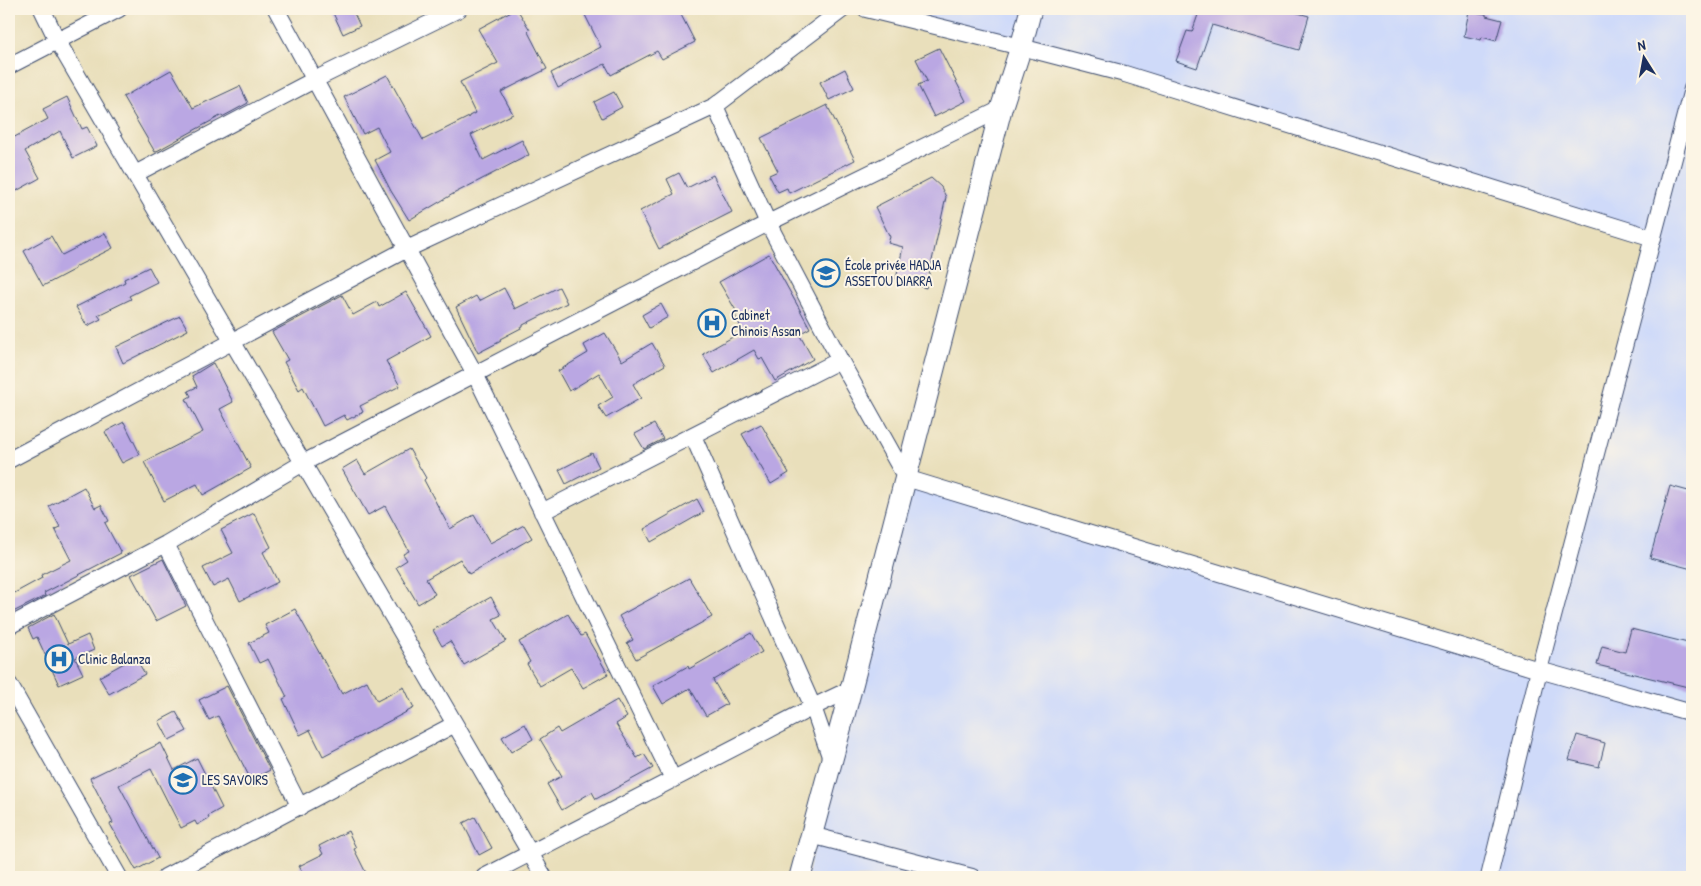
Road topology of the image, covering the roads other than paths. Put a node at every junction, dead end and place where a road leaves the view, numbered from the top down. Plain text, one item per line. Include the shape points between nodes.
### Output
1 (42, 9) edge
2 (119, 9) edge
3 (276, 9) edge
4 (459, 9) edge
5 (843, 9) edge
6 (866, 9) edge
7 (1031, 9) edge
8 (58, 42) junction
9 (1021, 47) junction
10 (9, 66) edge
11 (314, 80) junction
12 (1692, 88) edge
13 (715, 106) junction
14 (1001, 109) junction
15 (135, 174) junction
16 (768, 223) junction
17 (1653, 238) junction
18 (407, 249) junction
19 (234, 342) junction
20 (840, 360) junction
21 (475, 374) junction
22 (693, 436) junction
23 (9, 460) edge
24 (303, 463) junction
25 (906, 478) junction
26 (542, 512) junction
27 (166, 544) junction
28 (9, 626) edge
29 (1539, 670) junction
30 (9, 684) edge
31 (851, 689) junction
32 (813, 707) junction
33 (1692, 713) edge
34 (455, 724) junction
35 (831, 759) junction
36 (673, 779) junction
37 (300, 807) junction
38 (811, 835) junction
39 (530, 853) junction
40 (119, 877) edge
41 (165, 877) edge
42 (484, 877) edge
43 (544, 877) edge
44 (800, 877) edge
45 (972, 877) edge
46 (1489, 877) edge

1 - 8 street
2 - 8 street
3 - 11 street
4 - 11 street
5 - 13 street
6 - 9 street
7 - 9 street
8 - 10 street
8 - 15 street
9 - 14 street
9 - 17 street via 1134,77
11 - 15 street
11 - 18 street
12 - 17 street
13 - 16 street
13 - 18 street
14 - 16 street
14 - 25 street
15 - 19 street
16 - 20 street
16 - 21 street
17 - 29 street
18 - 19 street
18 - 21 street
19 - 23 street
19 - 24 street
20 - 22 street
20 - 25 street
21 - 24 street
21 - 26 street
22 - 26 street
22 - 32 street
24 - 27 street
24 - 34 street
25 - 29 street
25 - 31 street
26 - 36 street
27 - 28 street
27 - 37 street
29 - 33 street
29 - 46 street
30 - 40 street
31 - 32 street
31 - 35 street
32 - 35 street
32 - 36 street
34 - 37 street
34 - 39 street
35 - 38 street
36 - 39 street
37 - 41 street
38 - 44 street
38 - 45 street
39 - 42 street
39 - 43 street

